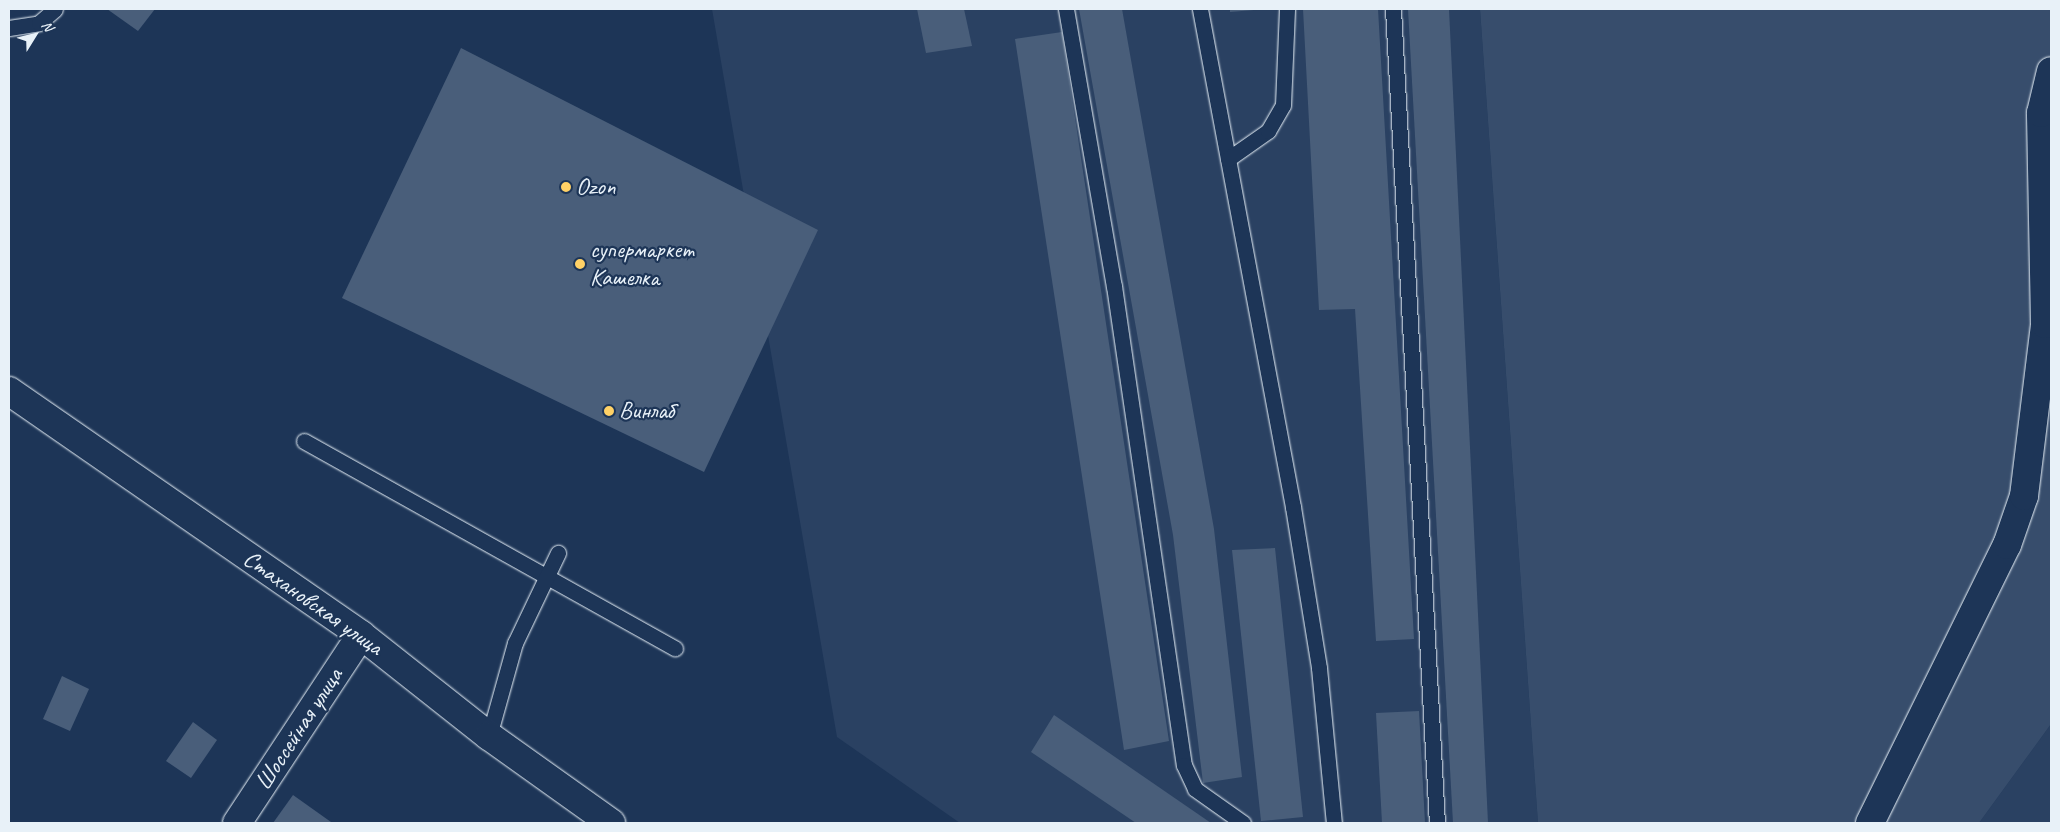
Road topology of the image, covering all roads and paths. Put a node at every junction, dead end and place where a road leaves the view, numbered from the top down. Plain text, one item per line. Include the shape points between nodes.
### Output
1 (56, 9) edge
2 (1066, 9) edge
3 (1200, 9) edge
4 (1286, 9) edge
5 (1393, 9) edge
6 (9, 28) edge
7 (2051, 71) edge
8 (1228, 159) junction
9 (9, 391) edge
10 (304, 441) dead end
11 (558, 553) dead end
12 (547, 580) junction
13 (361, 635) junction
14 (675, 648) dead end
15 (489, 736) junction
16 (237, 823) edge
17 (611, 823) edge
18 (1243, 823) edge
19 (1334, 823) edge
20 (1437, 823) edge
21 (1870, 823) edge

1 - 6 lane via 39,23
2 - 18 lane via 1114,286 1184,764 1195,789
3 - 8 lane
4 - 8 lane via 1283,105 1268,132
5 - 20 lane
7 - 21 street via 2041,113 2045,324 2024,496 2007,545
8 - 19 lane via 1308,602
9 - 13 street, Стахановская улица
10 - 12 lane
11 - 12 lane
12 - 14 lane
12 - 15 lane via 515,642
13 - 15 street, Стахановская улица
13 - 16 street, Шоссейная улица
15 - 17 street, Стахановская улица

